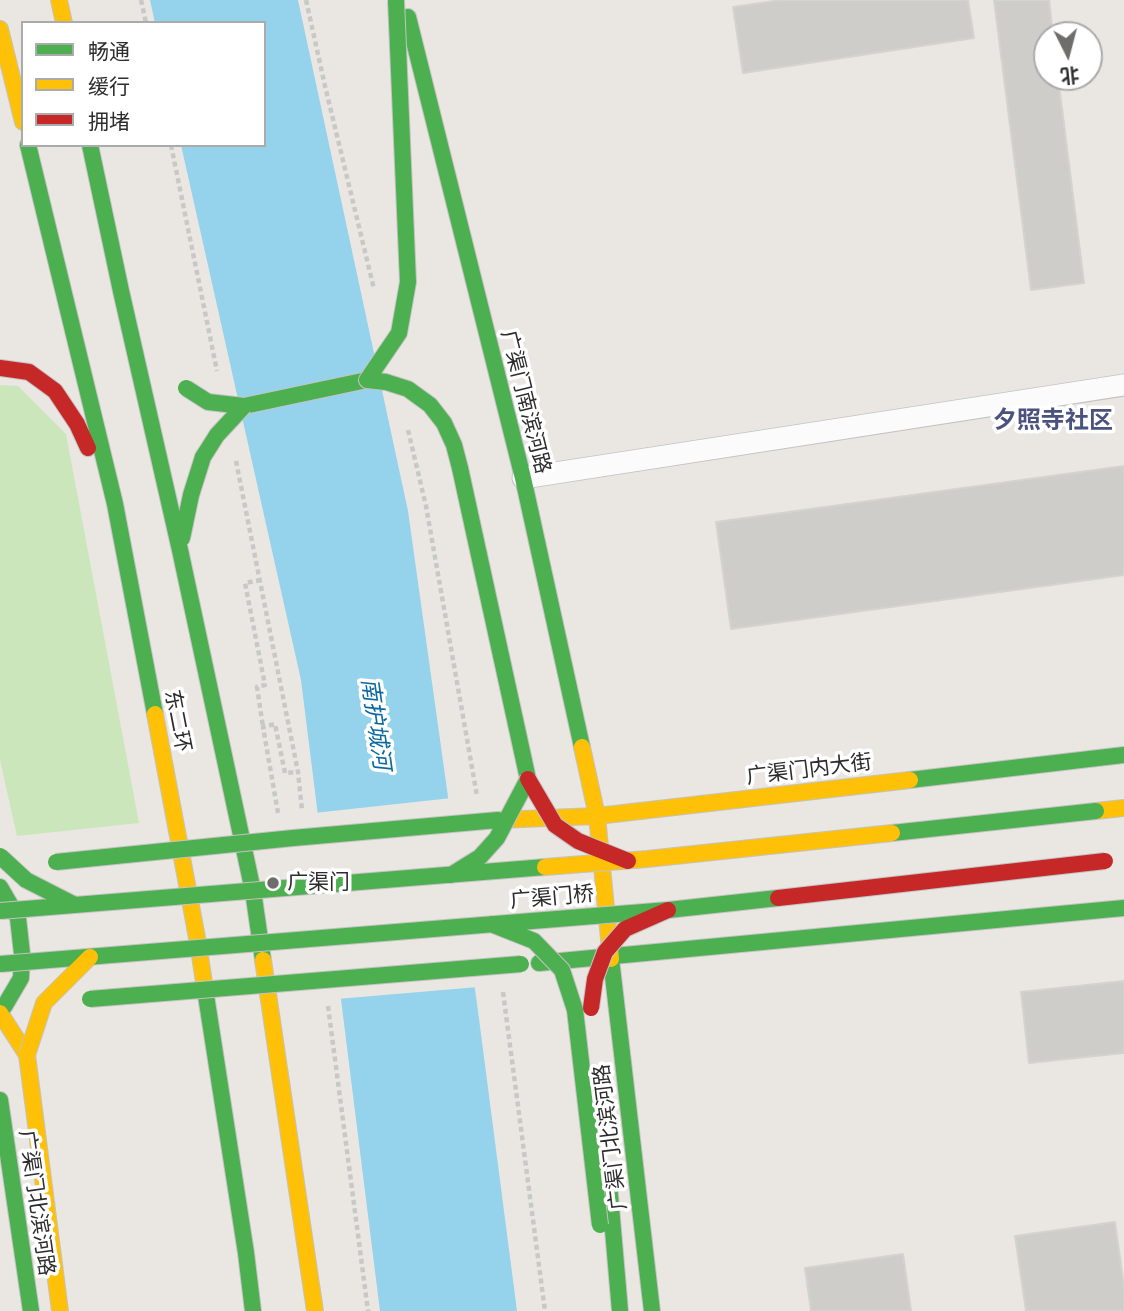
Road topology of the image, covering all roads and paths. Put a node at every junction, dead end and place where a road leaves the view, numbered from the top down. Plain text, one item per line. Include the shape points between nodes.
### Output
1 (59, 0) edge
2 (141, 0) edge
3 (306, 0) edge
4 (396, 0) edge
5 (404, 0) edge
6 (64, 21) edge
7 (146, 21) edge
8 (0, 29) edge
9 (21, 114) edge
10 (28, 147) edge
11 (90, 147) edge
12 (121, 291) junction
13 (374, 292) dead end
14 (147, 336) dead end
15 (0, 368) edge
16 (366, 380) junction
17 (181, 383) dead end
18 (1124, 385) edge
19 (244, 406) junction
20 (407, 426) dead end
21 (523, 478) junction
22 (115, 504) junction
23 (180, 550) junction
24 (261, 580) dead end
25 (263, 727) junction
26 (1124, 755) edge
27 (527, 779) junction
28 (478, 798) dead end
29 (1124, 808) edge
30 (303, 813) dead end
31 (597, 816) junction
32 (279, 818) dead end
33 (0, 856) edge
34 (1124, 859) edge
35 (628, 861) junction
36 (0, 867) edge
37 (451, 875) junction
38 (0, 887) edge
39 (74, 904) junction
40 (1124, 908) edge
41 (668, 910) junction
42 (0, 911) edge
43 (491, 924) junction
44 (90, 957) junction
45 (611, 957) junction
46 (0, 964) edge
47 (502, 988) dead end
48 (328, 1006) dead end
49 (2, 1009) edge
50 (592, 1015) dead end
51 (27, 1055) junction
52 (598, 1076) dead end
53 (0, 1100) edge
54 (603, 1290) dead end
55 (31, 1311) edge
56 (60, 1311) edge
57 (251, 1311) edge
58 (315, 1311) edge
59 (368, 1311) edge
60 (545, 1311) edge
61 (620, 1311) edge
62 (652, 1311) edge

1 - 6 main road
2 - 7 path
3 - 13 path
4 - 16 main road, bridge via 408,282 399,333
5 - 21 main road, 广渠门南滨河路
8 - 9 main road
10 - 22 main road, 东二环
11 - 12 main road, 东二环
12 - 14 main road
12 - 23 main road, 东二环
15 - 22 main road via 29,372 55,391 77,424
16 - 19 main road
16 - 27 main road, bridge via 408,389 430,405 454,445
17 - 19 main road, bridge via 208,402
18 - 21 street
19 - 23 main road, bridge via 203,457
20 - 28 path via 426,506
21 - 31 main road, 广渠门南滨河路
22 - 57 main road, 东二环 via 198,943
23 - 58 main road, 东二环 via 253,891
24 - 25 path via 245,583 265,685 257,687
25 - 30 path via 275,724 285,774 298,772
25 - 32 path
26 - 31 main road, 广渠门内大街
27 - 35 main road, bridge via 555,825 578,841
27 - 37 main road, bridge via 497,838 480,857
29 - 35 main road, 广渠门桥, bridge
31 - 36 main road, 广渠门内大街, bridge via 498,820
31 - 45 main road, 广渠门南滨河路
33 - 39 main road, bridge via 26,880
34 - 41 main road, 广渠门桥, bridge
35 - 37 main road, 广渠门桥, bridge
37 - 39 main road, 广渠门桥, bridge
38 - 49 main road via 18,918 22,954 21,978
39 - 42 main road, 广渠门桥, bridge
40 - 45 main road
41 - 43 main road, 广渠门桥, bridge
41 - 50 main road, bridge via 625,929 605,952 595,979
43 - 44 main road, 广渠门桥, bridge
43 - 54 main road, bridge via 534,941 562,970 575,1010
44 - 46 main road, 广渠门桥, bridge
44 - 51 main road, bridge via 44,1003
45 - 49 main road, bridge
45 - 62 main road, 广渠门北滨河路
47 - 60 path
48 - 59 path
49 - 51 main road
51 - 56 main road
52 - 61 main road
53 - 55 main road, 广渠门北滨河路

